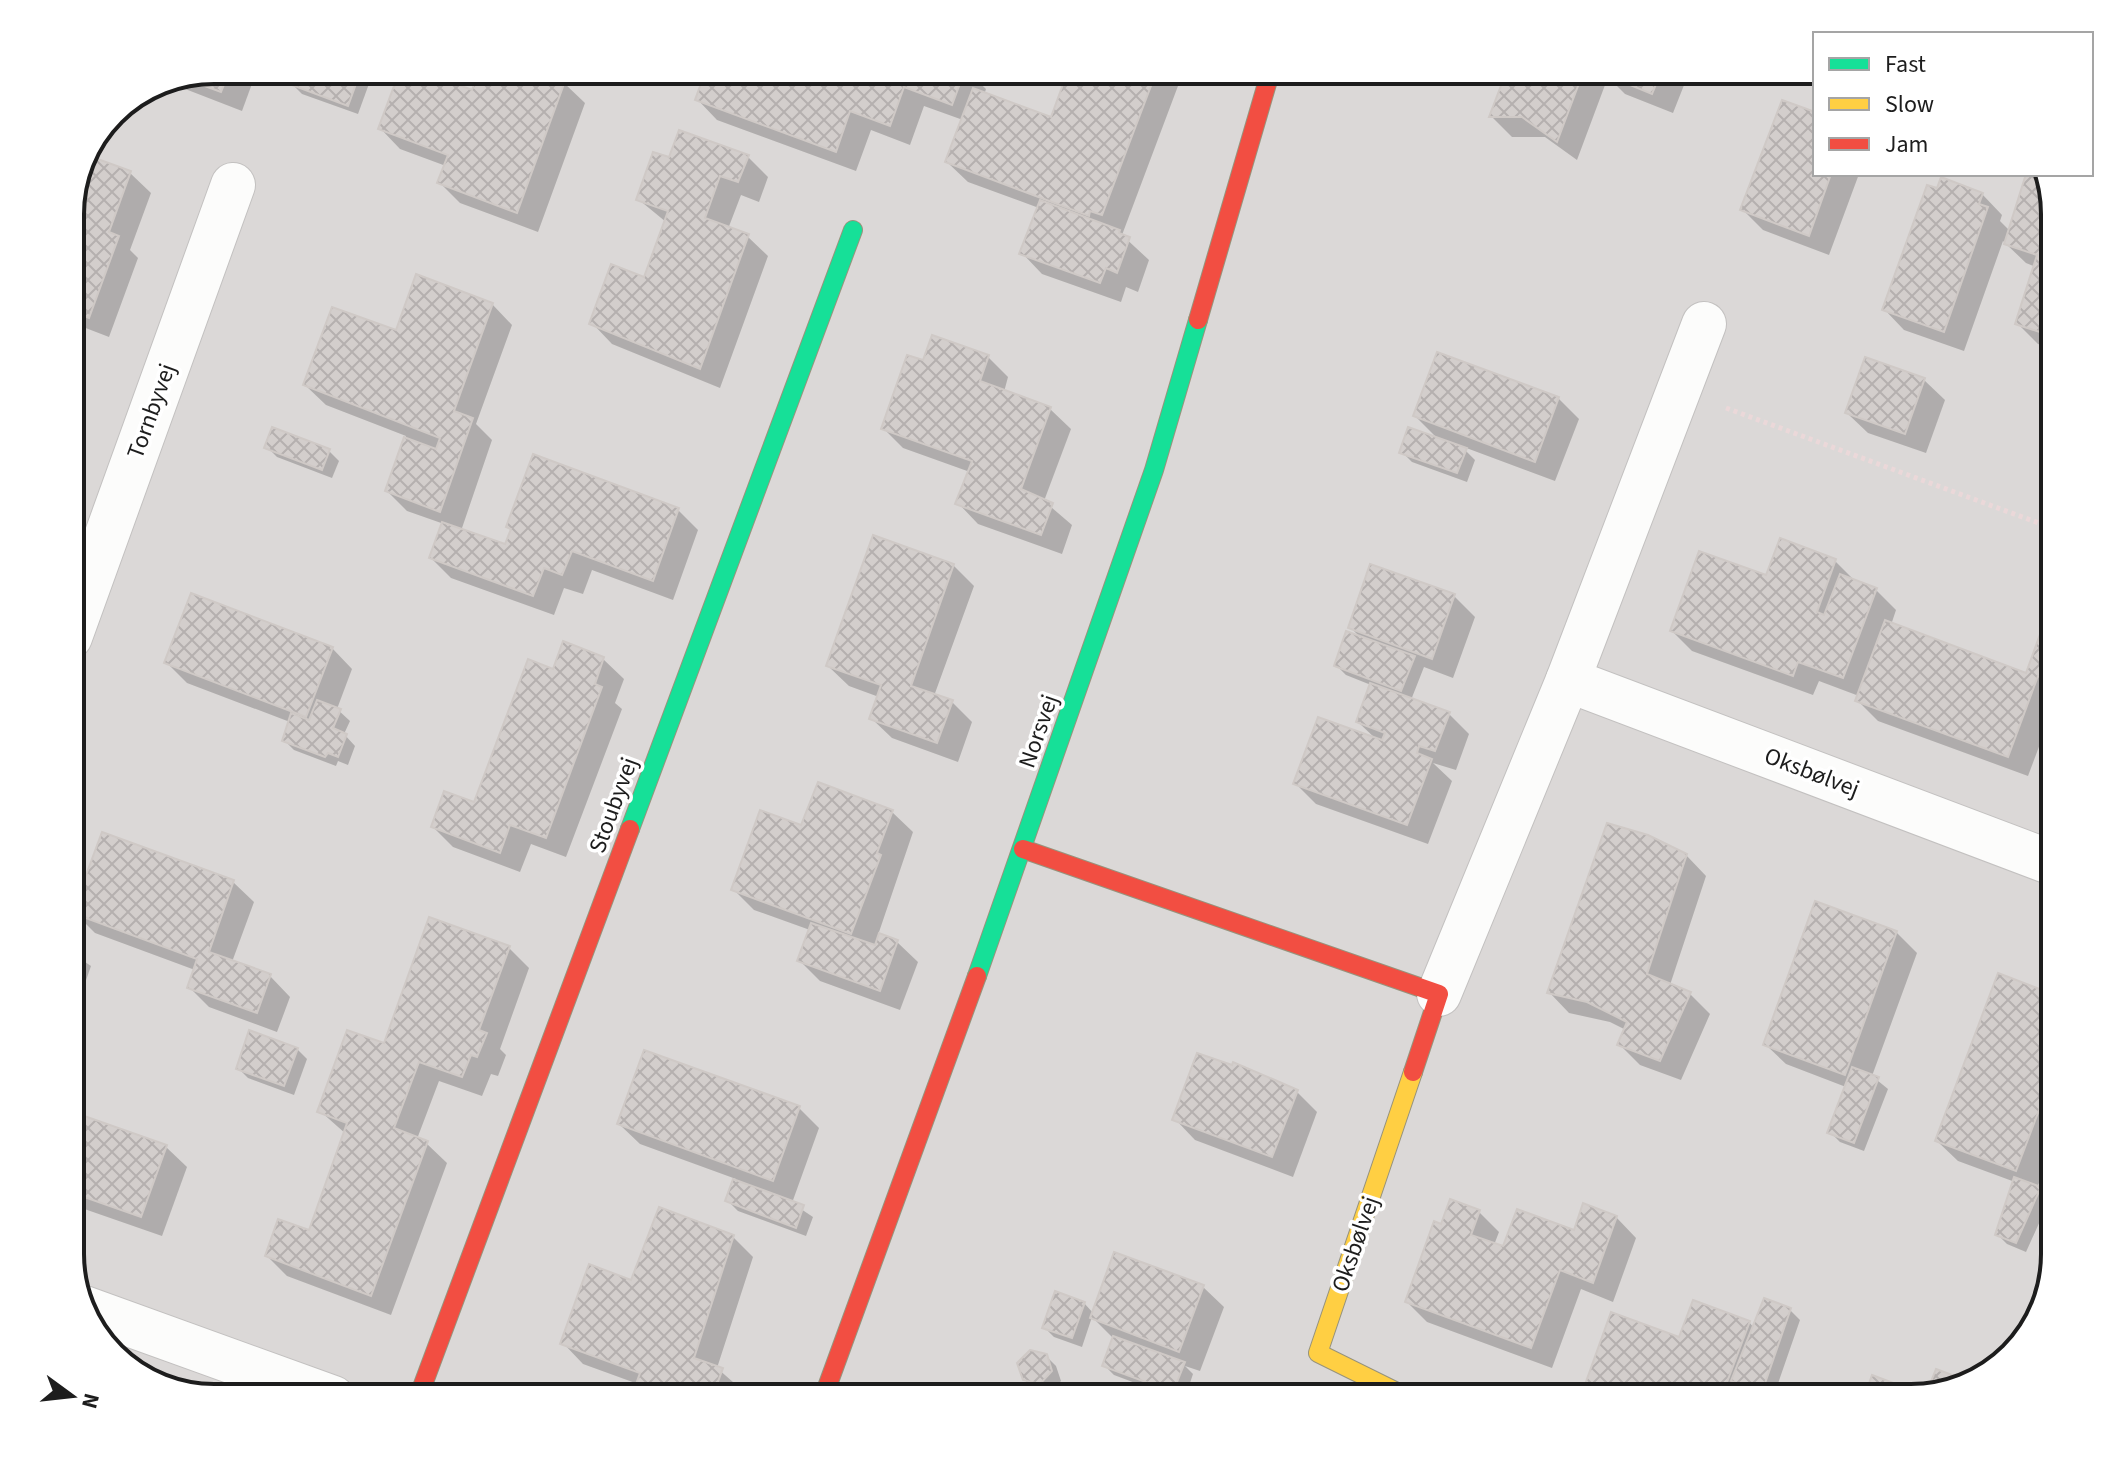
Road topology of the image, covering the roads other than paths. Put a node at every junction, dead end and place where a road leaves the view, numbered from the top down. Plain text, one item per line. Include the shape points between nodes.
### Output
1 (1267, 84) edge
2 (233, 185) dead end
3 (853, 230) dead end
4 (1704, 324) dead end
5 (84, 598) edge
6 (1568, 680) junction
7 (1023, 849) junction
8 (2041, 859) edge
9 (1439, 994) junction
10 (98, 1313) edge
11 (294, 1384) edge
12 (423, 1384) edge
13 (828, 1384) edge
14 (1381, 1384) edge

1 - 7 street, Norsvej via 1154,470
2 - 5 street, Tornbyvej
3 - 12 street, Stoubyvej
4 - 6 street, Oksbølvej
6 - 8 street, Oksbølvej
6 - 9 street, Oksbølvej
7 - 9 street
7 - 13 street, Norsvej
9 - 14 street, Oksbølvej via 1318,1353
10 - 11 street

